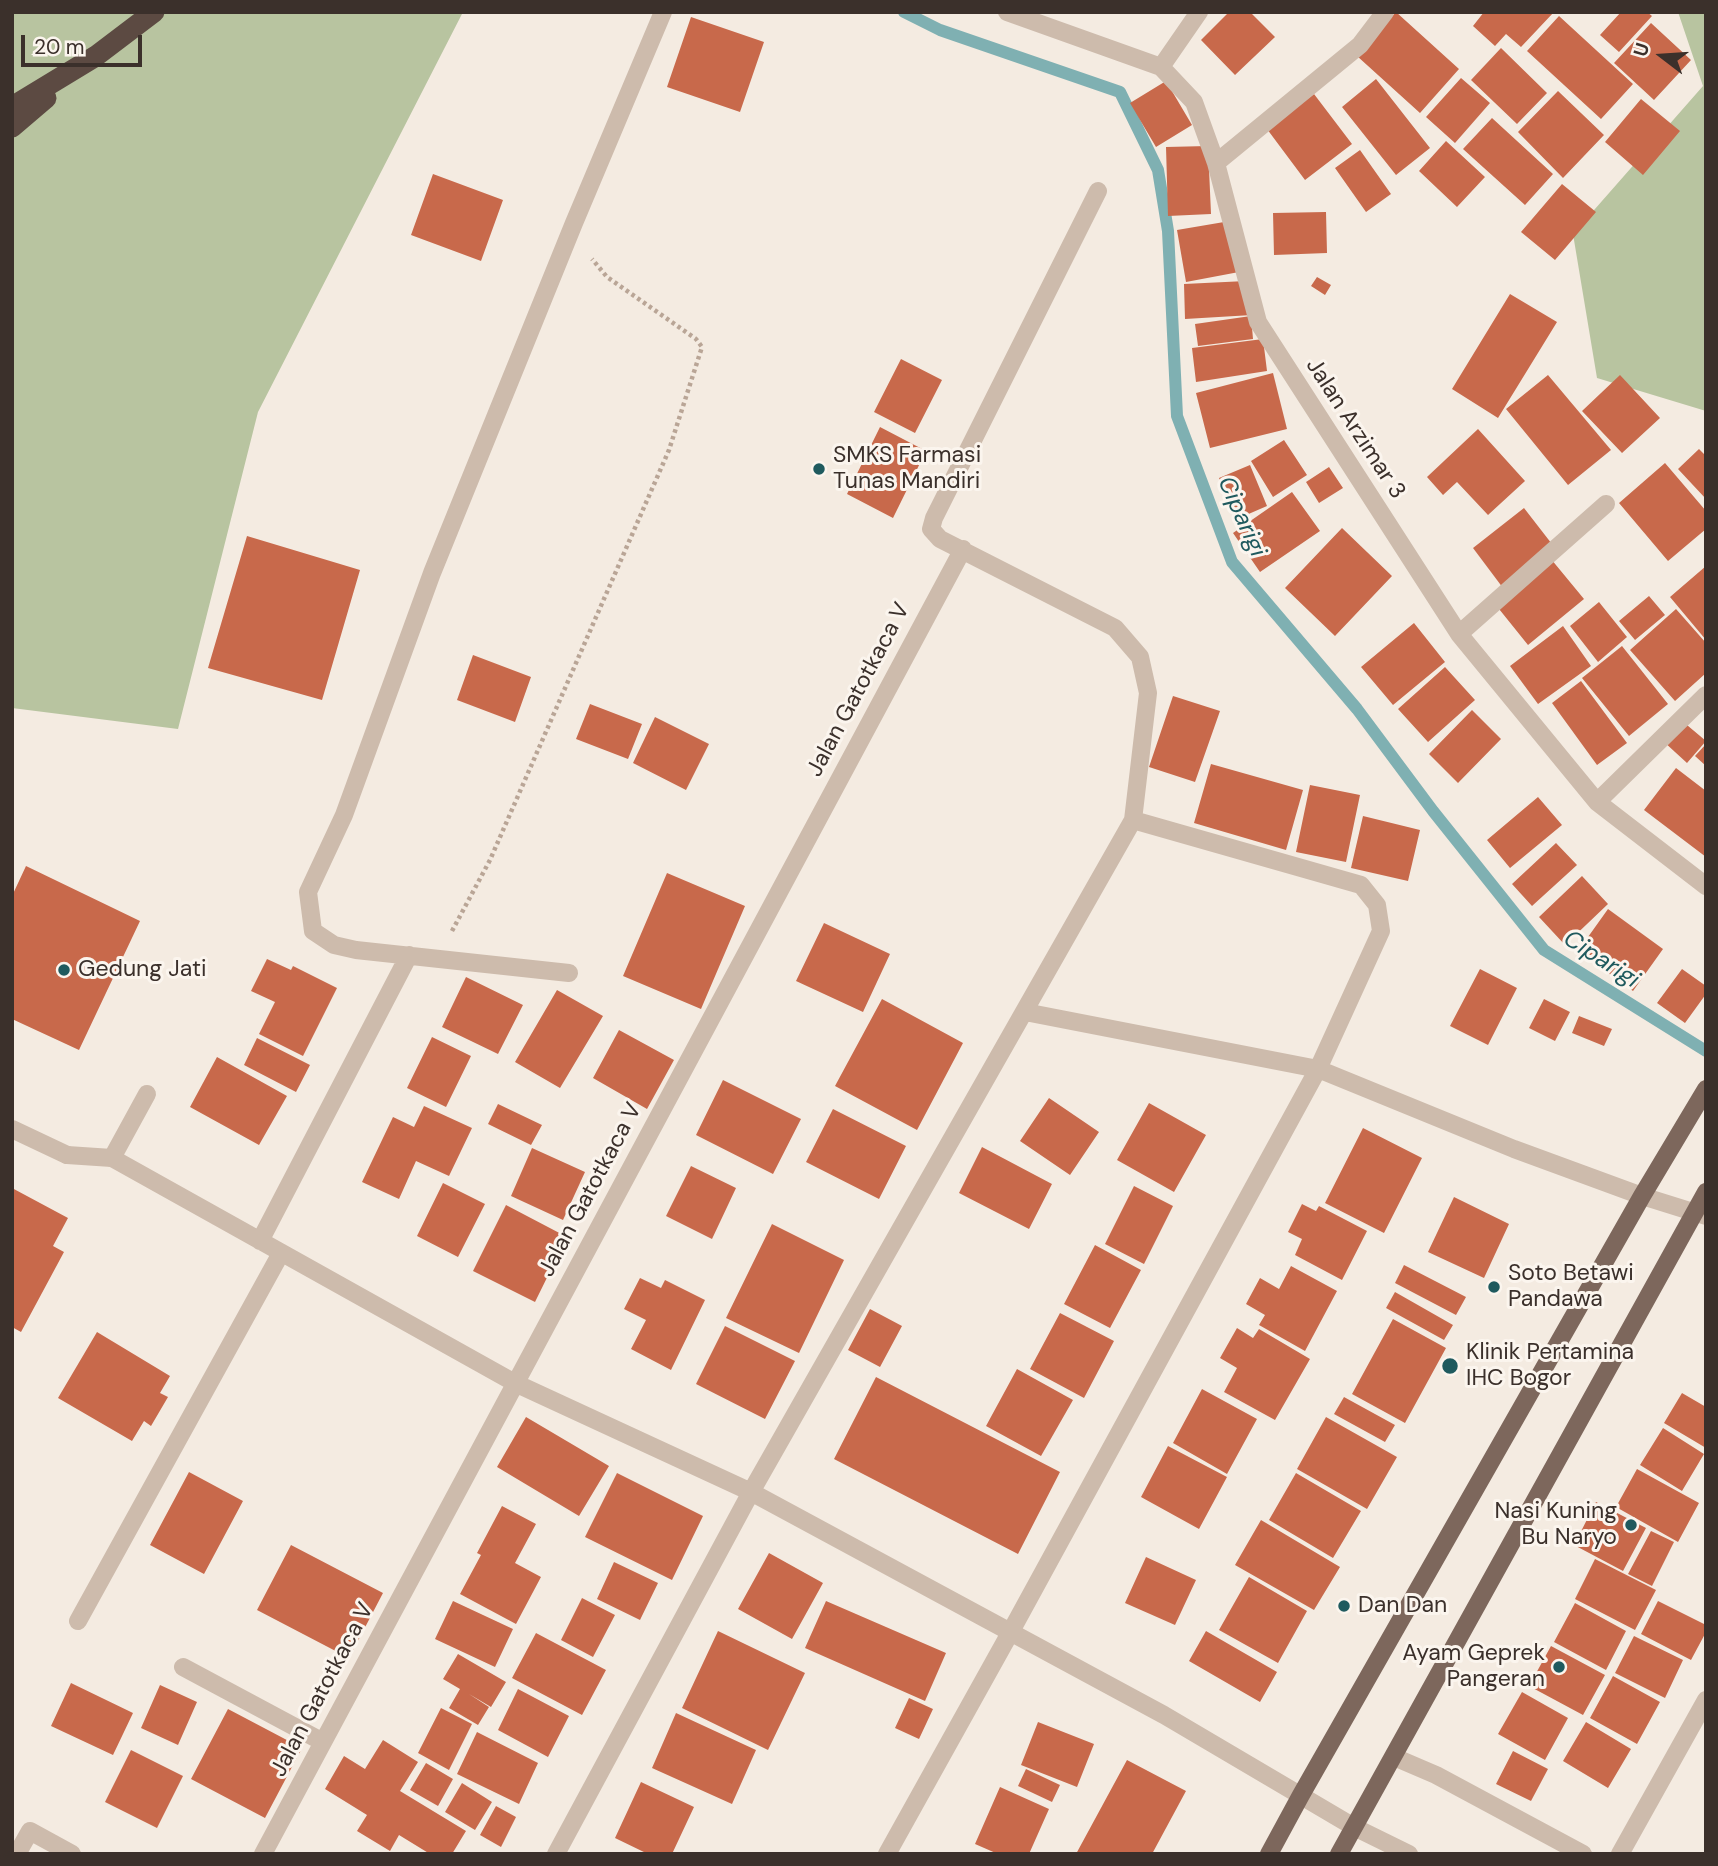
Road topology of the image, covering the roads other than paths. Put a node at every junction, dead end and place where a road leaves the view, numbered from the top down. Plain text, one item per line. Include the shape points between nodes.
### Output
1 (154, 12) edge
2 (663, 12) edge
3 (1007, 12) edge
4 (1199, 12) edge
5 (1385, 12) edge
6 (96, 56) junction
7 (1161, 66) junction
8 (12, 107) edge
9 (12, 127) edge
10 (1216, 163) junction
11 (1098, 191) dead end
12 (1606, 504) dead end
13 (963, 549) junction
14 (1459, 634) junction
15 (1706, 695) edge
16 (1597, 802) junction
17 (1133, 820) junction
18 (1706, 886) edge
19 (409, 955) junction
20 (569, 973) dead end
21 (1025, 1012) junction
22 (1318, 1069) junction
23 (1706, 1089) edge
24 (147, 1094) dead end
25 (12, 1129) edge
26 (112, 1158) junction
27 (1706, 1192) edge
28 (1642, 1196) junction
29 (1700, 1213) edge
30 (260, 1241) junction
31 (281, 1253) junction
32 (515, 1383) junction
33 (751, 1492) junction
34 (78, 1622) dead end
35 (1010, 1633) junction
36 (183, 1667) dead end
37 (1706, 1700) edge
38 (323, 1742) junction
39 (1394, 1757) junction
40 (1301, 1794) junction
41 (1354, 1827) junction
42 (266, 1853) edge
43 (16, 1854) edge
44 (72, 1854) edge
45 (556, 1854) edge
46 (887, 1854) edge
47 (1269, 1854) edge
48 (1339, 1854) edge
49 (1409, 1854) edge
50 (1583, 1854) edge
51 (1620, 1854) edge

1 - 6 highway
2 - 19 street via 432,573 344,815 308,892 313,931 334,945
3 - 7 street, Jalan Arzimar 3
4 - 7 street
5 - 10 street via 1360,45
6 - 8 highway
6 - 9 highway
7 - 10 street, Jalan Arzimar 3 via 1194,102
10 - 14 street, Jalan Arzimar 3 via 1258,322
11 - 13 street via 934,518 931,528 940,539
12 - 14 street
13 - 17 street via 1115,628 1140,657 1148,693
13 - 32 street, Jalan Gatotkaca V
14 - 16 street, Jalan Arzimar 3
15 - 16 street
16 - 18 street, Jalan Arzimar 3
17 - 21 street
17 - 22 street via 1361,885 1377,905 1381,931
19 - 20 street
19 - 30 street
21 - 22 street
21 - 33 street
22 - 28 street
22 - 35 street
23 - 28 main road
24 - 26 street
25 - 26 street via 67,1155
26 - 30 street
27 - 29 main road
28 - 29 street
28 - 40 main road
29 - 39 main road
30 - 31 street
31 - 32 street
31 - 34 street
32 - 33 street
32 - 38 street, Jalan Gatotkaca V
33 - 35 street
33 - 45 street
35 - 40 street
35 - 46 street
36 - 38 street
37 - 51 street
38 - 42 street, Jalan Gatotkaca V
39 - 41 main road
39 - 50 street
40 - 41 street
40 - 47 main road
41 - 48 main road
41 - 49 street
43 - 44 street via 30,1830

